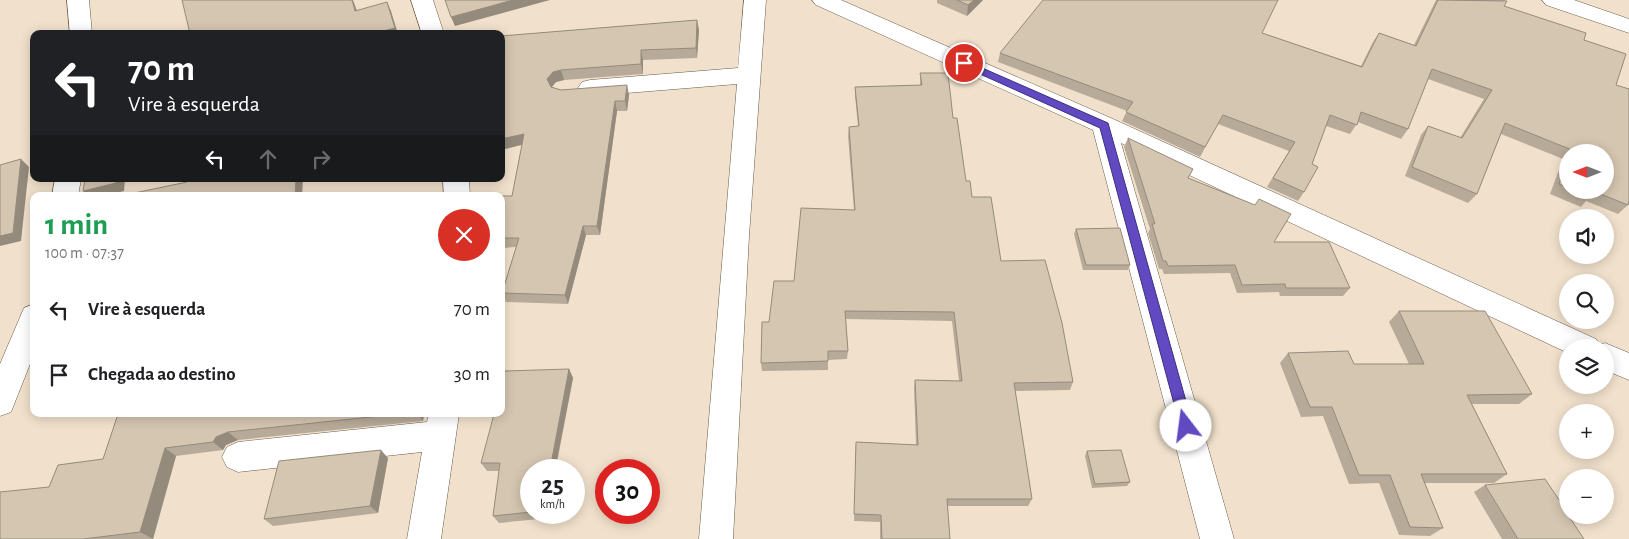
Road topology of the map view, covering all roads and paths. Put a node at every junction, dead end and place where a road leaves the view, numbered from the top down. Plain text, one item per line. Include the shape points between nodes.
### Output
1 (78, 0) edge
2 (422, 0) edge
3 (755, 0) edge
4 (823, 0) edge
5 (1553, 0) edge
6 (1629, 26) edge
7 (81, 30) edge
8 (432, 30) edge
9 (749, 75) junction
10 (574, 89) edge
11 (1104, 126) junction
12 (30, 326) edge
13 (1566, 339) edge
14 (1614, 360) edge
15 (1629, 367) edge
16 (0, 402) edge
17 (443, 424) edge
18 (238, 457) dead end
19 (424, 539) edge
20 (716, 539) edge
21 (1217, 539) edge

1 - 7 street
2 - 8 street
3 - 9 street
4 - 11 street
5 - 6 street
9 - 10 street
9 - 20 street
11 - 13 street
11 - 21 street
12 - 16 street
14 - 15 street
17 - 18 street
17 - 19 street

